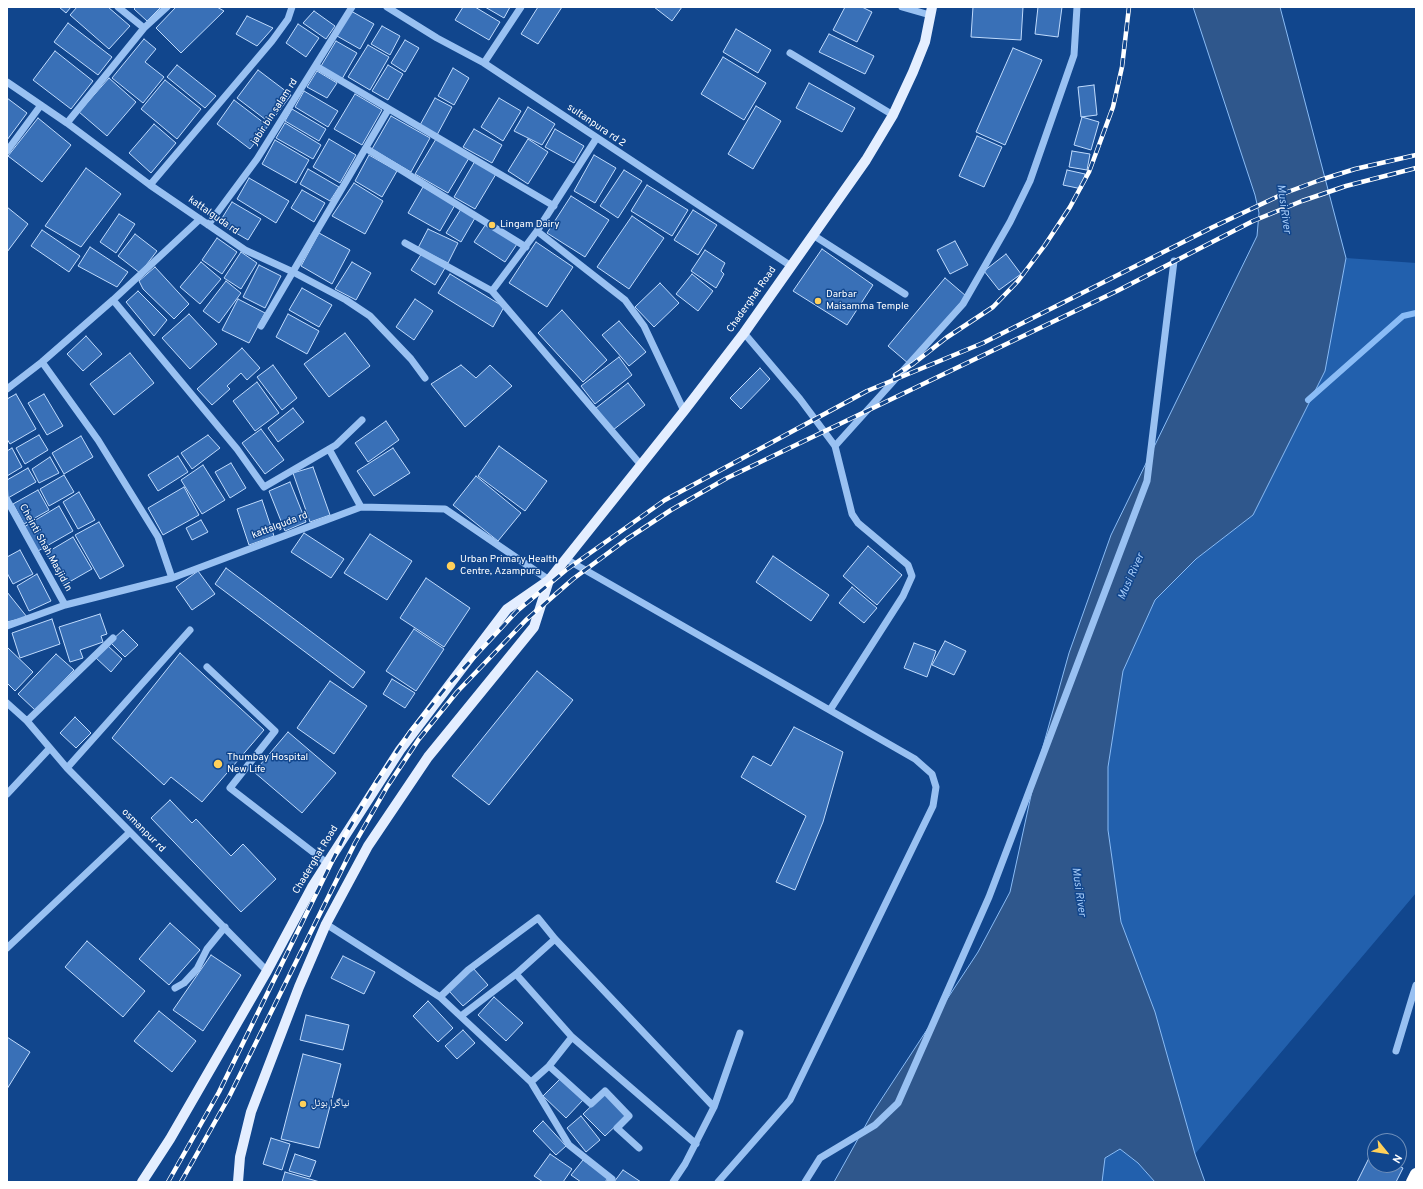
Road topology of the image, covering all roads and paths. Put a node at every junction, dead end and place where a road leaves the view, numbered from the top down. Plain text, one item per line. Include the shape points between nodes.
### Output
1 (118, 7) edge
2 (167, 7) edge
3 (292, 7) edge
4 (352, 7) edge
5 (387, 7) edge
6 (520, 7) edge
7 (902, 7) edge
8 (1077, 7) edge
9 (931, 11) edge
10 (144, 28) junction
11 (790, 53) dead end
12 (484, 63) junction
13 (316, 66) junction
14 (7, 82) edge
15 (41, 105) junction
16 (388, 110) junction
17 (893, 115) junction
18 (66, 123) junction
19 (596, 139) junction
20 (367, 149) junction
21 (7, 151) edge
22 (150, 185) junction
23 (554, 206) junction
24 (200, 219) junction
25 (208, 225) junction
26 (537, 230) junction
27 (813, 235) junction
28 (405, 243) dead end
29 (526, 246) junction
30 (1174, 261) dead end
31 (791, 266) junction
32 (293, 272) junction
33 (492, 291) junction
34 (905, 294) dead end
35 (113, 300) junction
36 (261, 326) dead end
37 (744, 333) junction
38 (42, 362) junction
39 (425, 378) dead end
40 (7, 389) edge
41 (684, 411) junction
42 (362, 420) dead end
43 (835, 446) junction
44 (329, 449) junction
45 (641, 465) junction
46 (7, 500) edge
47 (360, 507) junction
48 (566, 559) junction
49 (172, 578) junction
50 (548, 580) junction
51 (65, 605) junction
52 (7, 626) edge
53 (190, 630) dead end
54 (113, 638) dead end
55 (207, 668) dead end
56 (7, 703) edge
57 (830, 710) junction
58 (27, 721) junction
59 (50, 748) junction
60 (67, 768) junction
61 (7, 794) edge
62 (130, 832) junction
63 (327, 862) junction
64 (326, 924) junction
65 (225, 927) junction
66 (555, 938) junction
67 (7, 948) edge
68 (267, 970) junction
69 (516, 974) junction
70 (1416, 986) edge
71 (175, 988) dead end
72 (440, 997) junction
73 (461, 1016) junction
74 (740, 1033) dead end
75 (572, 1037) junction
76 (1396, 1051) dead end
77 (549, 1066) junction
78 (531, 1082) junction
79 (714, 1107) junction
80 (696, 1144) junction
81 (639, 1148) dead end
82 (1416, 1174) edge
83 (142, 1182) edge
84 (238, 1182) edge
85 (610, 1182) edge
86 (673, 1182) edge
87 (718, 1182) edge
88 (805, 1182) edge
89 (1412, 1182) edge

1 - 10 street
2 - 10 street
3 - 22 street via 288,19 272,41
4 - 13 street, jabir bin salam rd
5 - 12 street, sultanpura rd 2
6 - 12 street
7 - 9 street
8 - 43 street via 1074,55 1030,181 1010,222 963,304
9 - 17 main road, Chaderghat Road via 925,42
10 - 18 street
11 - 17 street
12 - 19 street, sultanpura rd 2
13 - 16 street
13 - 25 street, jabir bin salam rd via 257,159
14 - 15 street, kattalguda rd
15 - 18 street, kattalguda rd
15 - 21 street
16 - 20 street
16 - 23 street
17 - 27 main road, Chaderghat Road via 866,160
18 - 22 street, kattalguda rd
19 - 23 street
19 - 31 street, sultanpura rd 2
20 - 29 street
20 - 32 street
22 - 24 street, kattalguda rd
23 - 26 street
24 - 25 street, kattalguda rd
24 - 35 street
25 - 32 street, kattalguda rd via 245,250
26 - 29 street
26 - 41 street via 625,300 644,326
27 - 31 main road, Chaderghat Road
27 - 34 street
28 - 33 street
29 - 33 street
30 - 88 street via 1146,481 989,896 898,1103 875,1125 820,1158
31 - 37 main road, Chaderghat Road
32 - 36 street
32 - 39 street, kattalguda rd via 370,316 411,359
33 - 45 street
35 - 38 street
35 - 44 street via 236,449 264,487
37 - 41 main road, Chaderghat Road
37 - 43 street via 800,399
38 - 40 street
38 - 49 street via 98,440 158,537
41 - 45 main road, Chaderghat Road
42 - 44 street
43 - 57 street via 852,514 858,523 908,565 912,576 903,596
44 - 47 street
45 - 48 main road, Chaderghat Road
46 - 51 street, Cheinti Shah Masjid ln
47 - 49 street, kattalguda rd
47 - 50 street, kattalguda rd via 445,509
48 - 50 main road, Chaderghat Road
48 - 57 street
49 - 51 street, kattalguda rd
50 - 63 main road, Chaderghat Road via 507,609 400,750
50 - 64 main road, Chaderghat Road via 534,627 428,757 368,846
51 - 52 street, kattalguda rd
53 - 60 street
54 - 58 street
55 - 63 street via 275,730 230,788
56 - 58 street, osmanpur rd
57 - 87 street via 915,759 932,774 936,787 933,806 790,1100
58 - 59 street, osmanpur rd
59 - 60 street, osmanpur rd
59 - 61 street
60 - 62 street, osmanpur rd
62 - 65 street, osmanpur rd
62 - 67 street
63 - 68 main road, Chaderghat Road
64 - 72 street
64 - 84 main road, Chaderghat Road via 250,1112 240,1157
65 - 68 street, osmanpur rd
65 - 71 street via 207,949 197,969 184,983
66 - 69 street
66 - 72 street via 538,918 468,970
66 - 79 street
68 - 83 main road, Chaderghat Road via 170,1139
69 - 73 street
69 - 75 street
70 - 76 street
72 - 73 street
73 - 78 street
74 - 79 street
75 - 77 street
75 - 80 street
77 - 78 street
77 - 81 street via 591,1104 605,1091 629,1116 617,1128
78 - 85 street via 569,1145 612,1179
79 - 80 street
80 - 86 street
82 - 89 highway

